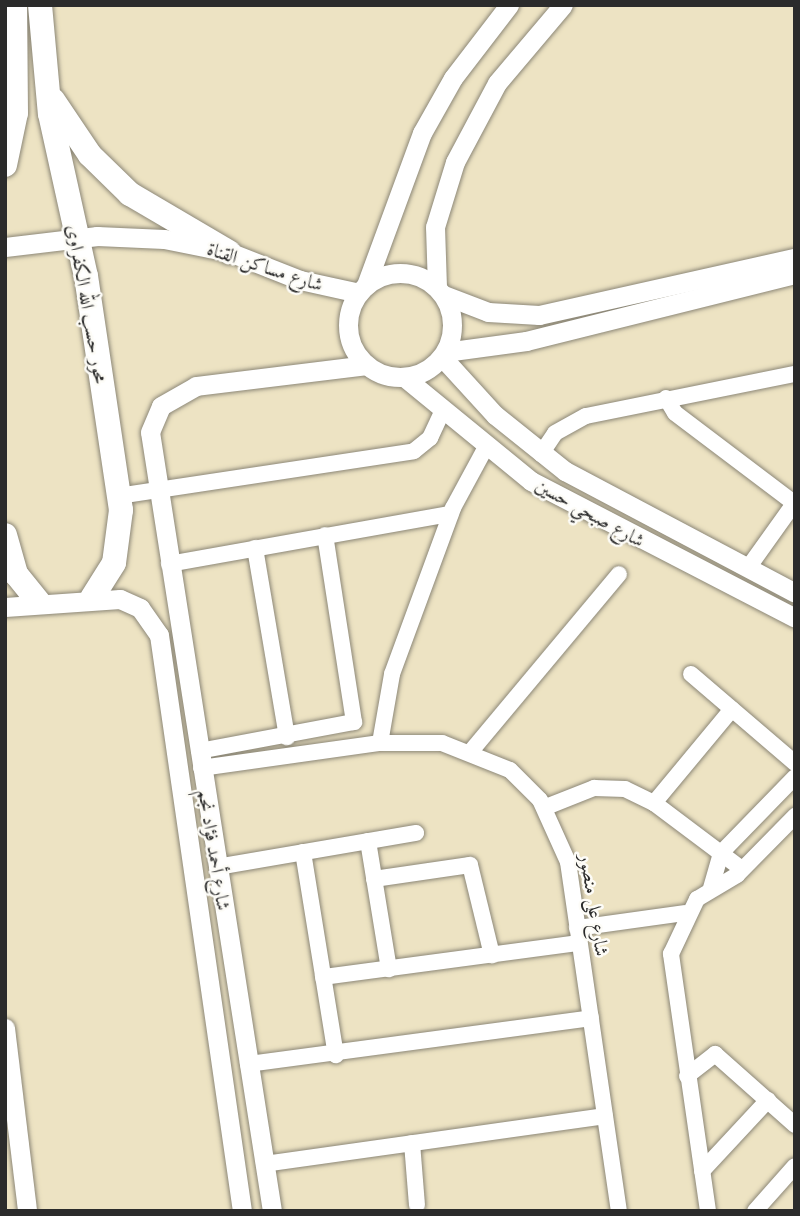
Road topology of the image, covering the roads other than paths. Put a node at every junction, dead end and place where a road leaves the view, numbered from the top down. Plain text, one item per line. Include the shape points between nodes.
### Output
1 (15, 5) edge
2 (40, 5) edge
3 (509, 5) edge
4 (563, 5) edge
5 (46, 85) junction
6 (5, 165) edge
7 (76, 237) junction
8 (5, 247) edge
9 (229, 252) junction
10 (795, 258) edge
11 (795, 274) edge
12 (363, 289) junction
13 (440, 291) junction
14 (443, 354) junction
15 (366, 365) junction
16 (795, 374) edge
17 (404, 377) junction
18 (666, 398) junction
19 (443, 410) junction
20 (486, 447) junction
21 (541, 454) junction
22 (157, 490) junction
23 (118, 496) junction
24 (794, 503) edge
25 (451, 514) junction
26 (5, 535) edge
27 (325, 535) junction
28 (255, 548) junction
29 (169, 564) junction
30 (748, 568) junction
31 (619, 574) dead end
32 (795, 593) edge
33 (92, 597) junction
34 (38, 602) junction
35 (5, 607) edge
36 (795, 618) edge
37 (691, 674) dead end
38 (732, 709) junction
39 (286, 737) junction
40 (380, 743) junction
41 (472, 750) junction
42 (200, 759) junction
43 (795, 763) edge
44 (795, 777) edge
45 (653, 803) junction
46 (545, 807) junction
47 (795, 816) edge
48 (416, 833) dead end
49 (368, 841) junction
50 (303, 852) junction
51 (721, 853) junction
52 (217, 867) junction
53 (742, 869) junction
54 (374, 879) junction
55 (711, 888) junction
56 (685, 913) junction
57 (578, 935) junction
58 (492, 954) junction
59 (389, 968) junction
60 (323, 977) junction
61 (591, 1018) junction
62 (5, 1028) edge
63 (336, 1055) junction
64 (248, 1065) junction
65 (687, 1076) junction
66 (768, 1100) junction
67 (605, 1116) junction
68 (795, 1125) edge
69 (412, 1143) junction
70 (264, 1164) junction
71 (795, 1166) edge
72 (702, 1171) junction
73 (417, 1205) dead end
74 (27, 1211) edge
75 (242, 1211) edge
76 (272, 1211) edge
77 (619, 1211) edge
78 (708, 1211) edge
79 (755, 1211) edge

1 - 6 main road via 16,113
2 - 5 main road, محور حسب الله الكفراوى
3 - 12 street via 453,78 422,132
4 - 13 street via 497,83 455,162 435,227
5 - 7 main road, محور حسب الله الكفراوى
5 - 9 main road via 109,175 152,211
7 - 8 street, شارع مساكن القناة
7 - 9 street, شارع مساكن القناة via 164,239
7 - 23 main road, محور حسب الله الكفراوى
9 - 12 street, شارع مساكن القناة via 300,280
10 - 13 street via 539,315 488,312
11 - 14 street via 507,345
12 - 13 street via 407,273
12 - 15 street via 349,336
13 - 14 street via 452,329
14 - 17 street
14 - 21 street, شارع صبحي حسين via 475,397
15 - 17 street
15 - 22 street via 196,386 171,397 150,432
16 - 18 street
17 - 19 street, شارع صبحي حسين
18 - 21 street via 574,421
18 - 24 street via 672,411
19 - 20 street, شارع صبحي حسين
19 - 22 street via 430,438 414,451
20 - 25 street
20 - 36 street, شارع صبحي حسين via 555,495
21 - 30 street, شارع صبحي حسين via 591,487
22 - 23 street
22 - 29 street, شارع أحمد فؤاد نجم
23 - 33 main road, محور حسب الله الكفراوى via 118,550
24 - 30 street
25 - 27 street
25 - 40 street via 392,674
26 - 34 main road via 16,574
27 - 28 street
27 - 39 street via 355,719
28 - 29 street
28 - 39 street
29 - 42 street, شارع أحمد فؤاد نجم
30 - 32 street, شارع صبحي حسين
31 - 41 street
33 - 34 street, شارع أحمد فؤاد نجم
33 - 75 street, شارع أحمد فؤاد نجم via 131,602 159,635
34 - 35 street, شارع أحمد فؤاد نجم
37 - 38 street
38 - 43 street
38 - 45 street
39 - 42 street
40 - 41 street, شارع على منصور via 442,743
40 - 42 street, شارع على منصور
41 - 46 street, شارع على منصور via 510,770
42 - 52 street, شارع أحمد فؤاد نجم
44 - 51 street
45 - 46 street via 602,787
45 - 51 street
46 - 57 street, شارع على منصور via 568,862
47 - 53 street
48 - 49 street
49 - 50 street
49 - 54 street
50 - 52 street
50 - 60 street
51 - 53 street
51 - 55 street
52 - 64 street, شارع أحمد فؤاد نجم
53 - 55 street
54 - 58 street via 470,865
54 - 59 street
55 - 56 street
56 - 57 street
56 - 65 street via 671,954
57 - 58 street
57 - 61 street, شارع على منصور
58 - 59 street
59 - 60 street
60 - 63 street
61 - 63 street
61 - 67 street, شارع على منصور
62 - 74 street
63 - 64 street
64 - 70 street, شارع أحمد فؤاد نجم
65 - 66 street via 715,1054
65 - 72 street
66 - 68 street
66 - 72 street
67 - 69 street
67 - 77 street, شارع على منصور
69 - 70 street
69 - 73 street
70 - 76 street, شارع أحمد فؤاد نجم
71 - 79 street
72 - 78 street

